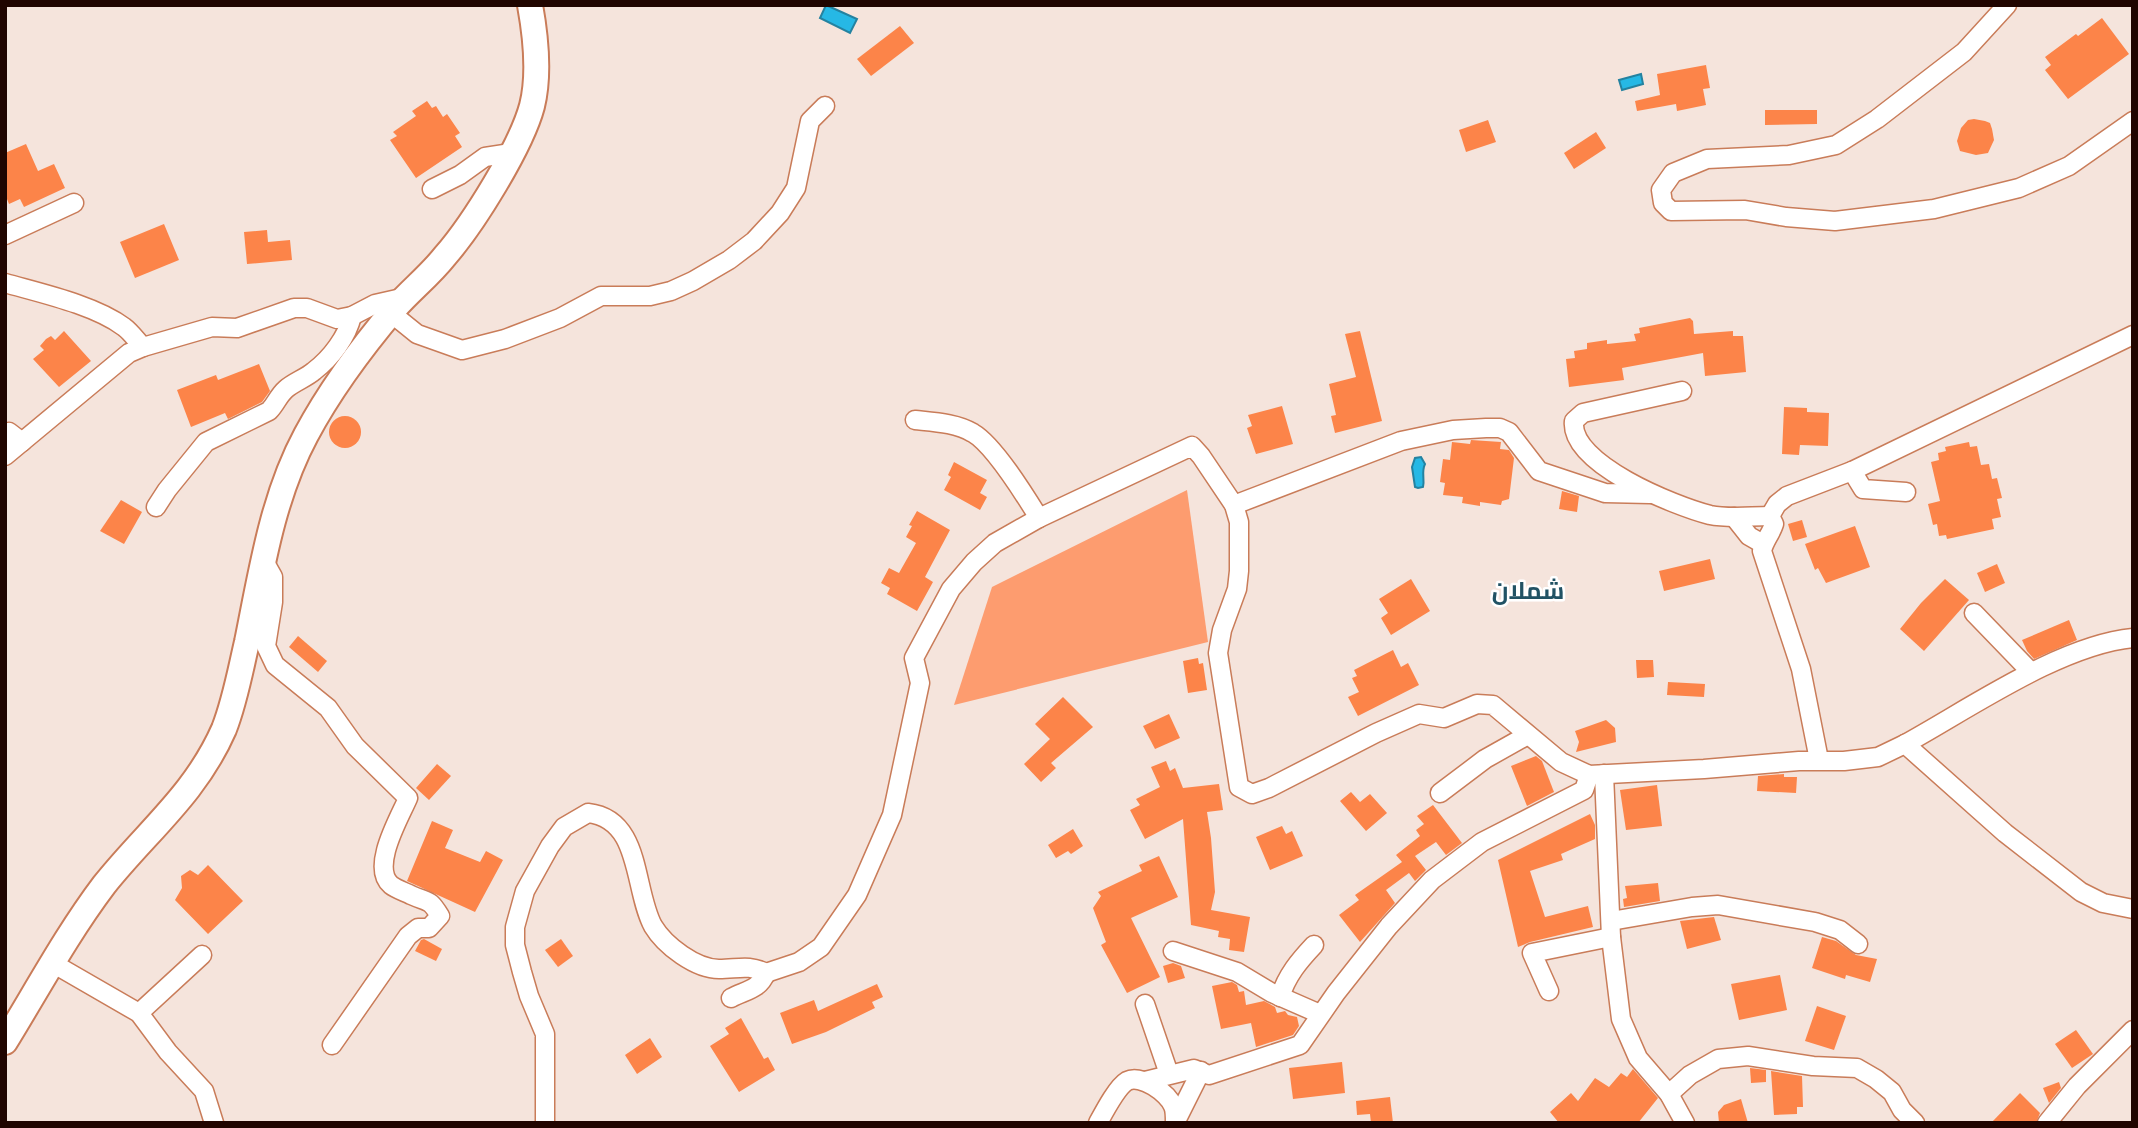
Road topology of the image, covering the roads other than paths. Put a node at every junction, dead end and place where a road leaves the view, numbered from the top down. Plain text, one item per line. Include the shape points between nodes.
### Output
1 (530, 5) edge
2 (2007, 5) edge
3 (825, 106) dead end
4 (2133, 121) edge
5 (511, 153) junction
6 (432, 189) dead end
7 (74, 203) dead end
8 (5, 235) edge
9 (5, 283) edge
10 (399, 305) junction
11 (352, 316) junction
12 (2133, 335) edge
13 (143, 347) junction
14 (1682, 391) dead end
15 (915, 420) dead end
16 (14, 438) edge
17 (5, 456) edge
18 (1852, 471) junction
19 (1906, 492) dead end
20 (1650, 494) junction
21 (1234, 505) junction
22 (156, 507) dead end
23 (1770, 516) junction
24 (1734, 517) junction
25 (1039, 519) junction
26 (1763, 544) junction
27 (264, 561) junction
28 (1974, 613) dead end
29 (2133, 638) edge
30 (2031, 672) junction
31 (1526, 736) junction
32 (1905, 744) junction
33 (1819, 760) junction
34 (1596, 774) junction
35 (1440, 793) dead end
36 (2133, 909) edge
37 (1611, 929) junction
38 (1858, 944) dead end
39 (1314, 945) dead end
40 (1173, 951) dead end
41 (202, 955) dead end
42 (54, 964) junction
43 (766, 973) junction
44 (1549, 991) dead end
45 (1280, 997) junction
46 (731, 998) dead end
47 (1145, 1004) dead end
48 (139, 1013) junction
49 (1320, 1014) junction
50 (2133, 1030) edge
51 (5, 1042) edge
52 (332, 1045) dead end
53 (1201, 1071) junction
54 (1169, 1074) junction
55 (1145, 1082) junction
56 (1669, 1094) junction
57 (1175, 1122) edge
58 (1684, 1122) edge
59 (214, 1123) edge
60 (545, 1123) edge
61 (1098, 1123) edge
62 (1915, 1123) edge
63 (2047, 1123) edge

1 - 5 street via 535,88 526,124
2 - 4 street via 1964,52 1836,145 1789,155 1707,159 1673,173 1661,190 1663,203 1671,211 1745,210 1835,221 1934,209 2019,188 2069,166
3 - 10 street via 810,121 796,188 780,213 754,241 693,281 650,296 601,296 560,318 462,350 417,334
5 - 6 street via 485,157
5 - 10 street via 447,255
7 - 8 street
9 - 13 street via 66,300 106,318 124,327
10 - 11 street via 375,303
10 - 27 street via 345,373 305,436
11 - 13 street via 337,319 307,308 294,309 237,328 212,327
11 - 22 street via 349,329 325,362 288,387 269,411 206,442
12 - 18 street
13 - 16 street
14 - 20 street via 1583,413 1574,421 1573,429 1585,449
15 - 25 street via 974,433
16 - 17 street
18 - 19 street via 1863,489
18 - 23 street via 1787,496
20 - 21 street via 1605,493 1539,471 1509,432 1486,428 1401,441
20 - 24 street via 1711,515
21 - 25 street via 1192,446
21 - 31 street via 1239,571 1218,653 1239,787 1252,794 1269,788 1419,714 1444,718 1477,704 1493,705
23 - 24 street
23 - 26 street via 1774,524
24 - 26 street via 1749,536
25 - 43 street via 995,543 951,589 914,658 920,683 892,815 858,895 821,947 799,962
26 - 33 street via 1801,669
27 - 42 street via 235,695 211,755 177,804 105,884
27 - 52 street via 273,577 266,646 275,665 328,708 355,746 408,798 384,855 384,873 389,884 432,902 440,916 429,928 418,928 408,936
28 - 30 street
29 - 30 street
30 - 32 street
31 - 34 street via 1568,767
31 - 35 street
32 - 33 street via 1878,757
32 - 36 street via 2081,892 2103,903
33 - 34 street
34 - 37 street
34 - 49 street via 1584,790 1482,842 1432,880
37 - 38 street via 1692,907 1718,905 1815,922 1840,930
37 - 44 street via 1532,953
37 - 56 street via 1621,1019 1638,1058
39 - 45 street via 1286,979
40 - 45 street via 1237,972
41 - 48 street
42 - 48 street
42 - 51 street
43 - 46 street via 755,989
43 - 60 street via 755,967 704,967 664,940 646,908 635,863 620,829 600,815 588,813 574,820 550,846 525,891 515,927 522,972 545,1034
45 - 49 street
47 - 54 street
48 - 59 street via 204,1091
49 - 53 street via 1300,1045 1209,1074
50 - 63 street
53 - 54 street
53 - 57 street
54 - 55 street
55 - 57 street via 1173,1105
55 - 61 street via 1125,1082
56 - 58 street
56 - 62 street via 1690,1074 1718,1059 1748,1056 1857,1068 1892,1091

